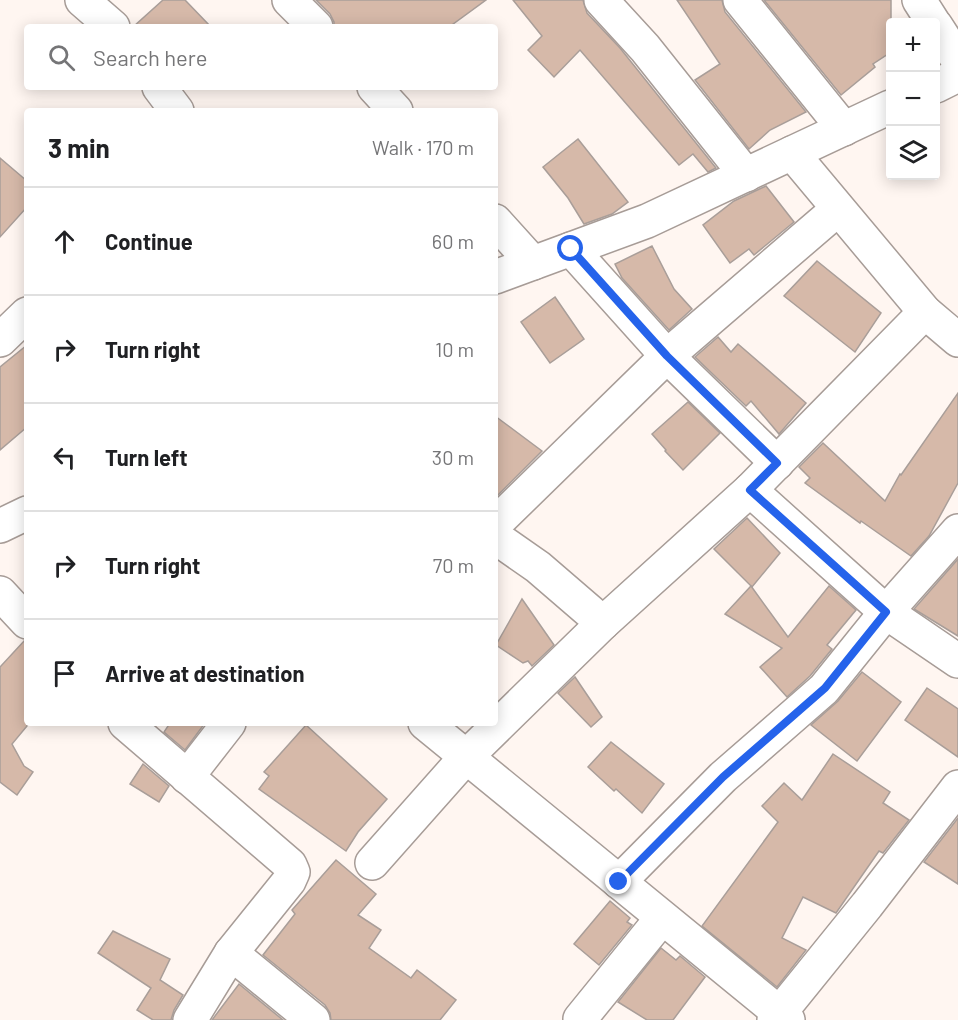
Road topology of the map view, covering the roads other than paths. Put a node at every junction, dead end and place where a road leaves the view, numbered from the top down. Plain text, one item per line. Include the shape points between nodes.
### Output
1 (82, 0) edge
2 (290, 0) edge
3 (602, 0) edge
4 (740, 0) edge
5 (918, 0) edge
6 (930, 18) edge
7 (110, 24) edge
8 (313, 24) edge
9 (940, 33) edge
10 (958, 60) edge
11 (958, 75) edge
12 (940, 84) edge
13 (161, 90) edge
14 (377, 90) edge
15 (175, 108) edge
16 (393, 108) edge
17 (886, 109) edge
18 (844, 129) junction
19 (792, 153) junction
20 (746, 175) junction
21 (838, 209) junction
22 (498, 224) edge
23 (571, 249) junction
24 (532, 263) junction
25 (498, 276) edge
26 (925, 312) junction
27 (24, 317) edge
28 (0, 340) edge
29 (958, 340) edge
30 (667, 356) junction
31 (777, 463) junction
32 (750, 490) junction
33 (24, 514) edge
34 (498, 521) edge
35 (0, 526) edge
36 (958, 531) edge
37 (498, 539) edge
38 (886, 612) junction
39 (603, 622) junction
40 (958, 661) edge
41 (498, 725) edge
42 (128, 726) edge
43 (227, 726) edge
44 (429, 726) edge
45 (497, 726) edge
46 (466, 757) junction
47 (188, 777) junction
48 (958, 787) edge
49 (372, 863) dead end
50 (619, 882) junction
51 (662, 918) junction
52 (231, 953) junction
53 (780, 1018) edge
54 (580, 1019) edge
55 (190, 1020) edge
56 (314, 1020) edge

1 - 7 street
2 - 8 street
3 - 20 street
4 - 18 street
5 - 6 street
9 - 10 street
11 - 12 street
13 - 15 street
14 - 16 street
17 - 18 street
18 - 19 street
19 - 20 street
19 - 21 street
20 - 23 street via 647,221
21 - 26 street
21 - 30 street
22 - 24 street
23 - 24 street
23 - 30 street
24 - 25 street
26 - 29 street
26 - 31 street
27 - 28 street
30 - 31 street
30 - 34 street
31 - 32 street
32 - 38 street
32 - 39 street
33 - 35 street
36 - 38 street
37 - 39 street
38 - 40 street
38 - 50 street via 825,688 723,777
39 - 41 street
42 - 47 street
43 - 47 street
44 - 46 street
45 - 46 street
46 - 49 street
46 - 50 street
47 - 52 street via 290,865 293,872
48 - 53 street
50 - 51 street
51 - 53 street
51 - 54 street
52 - 55 street
52 - 56 street

